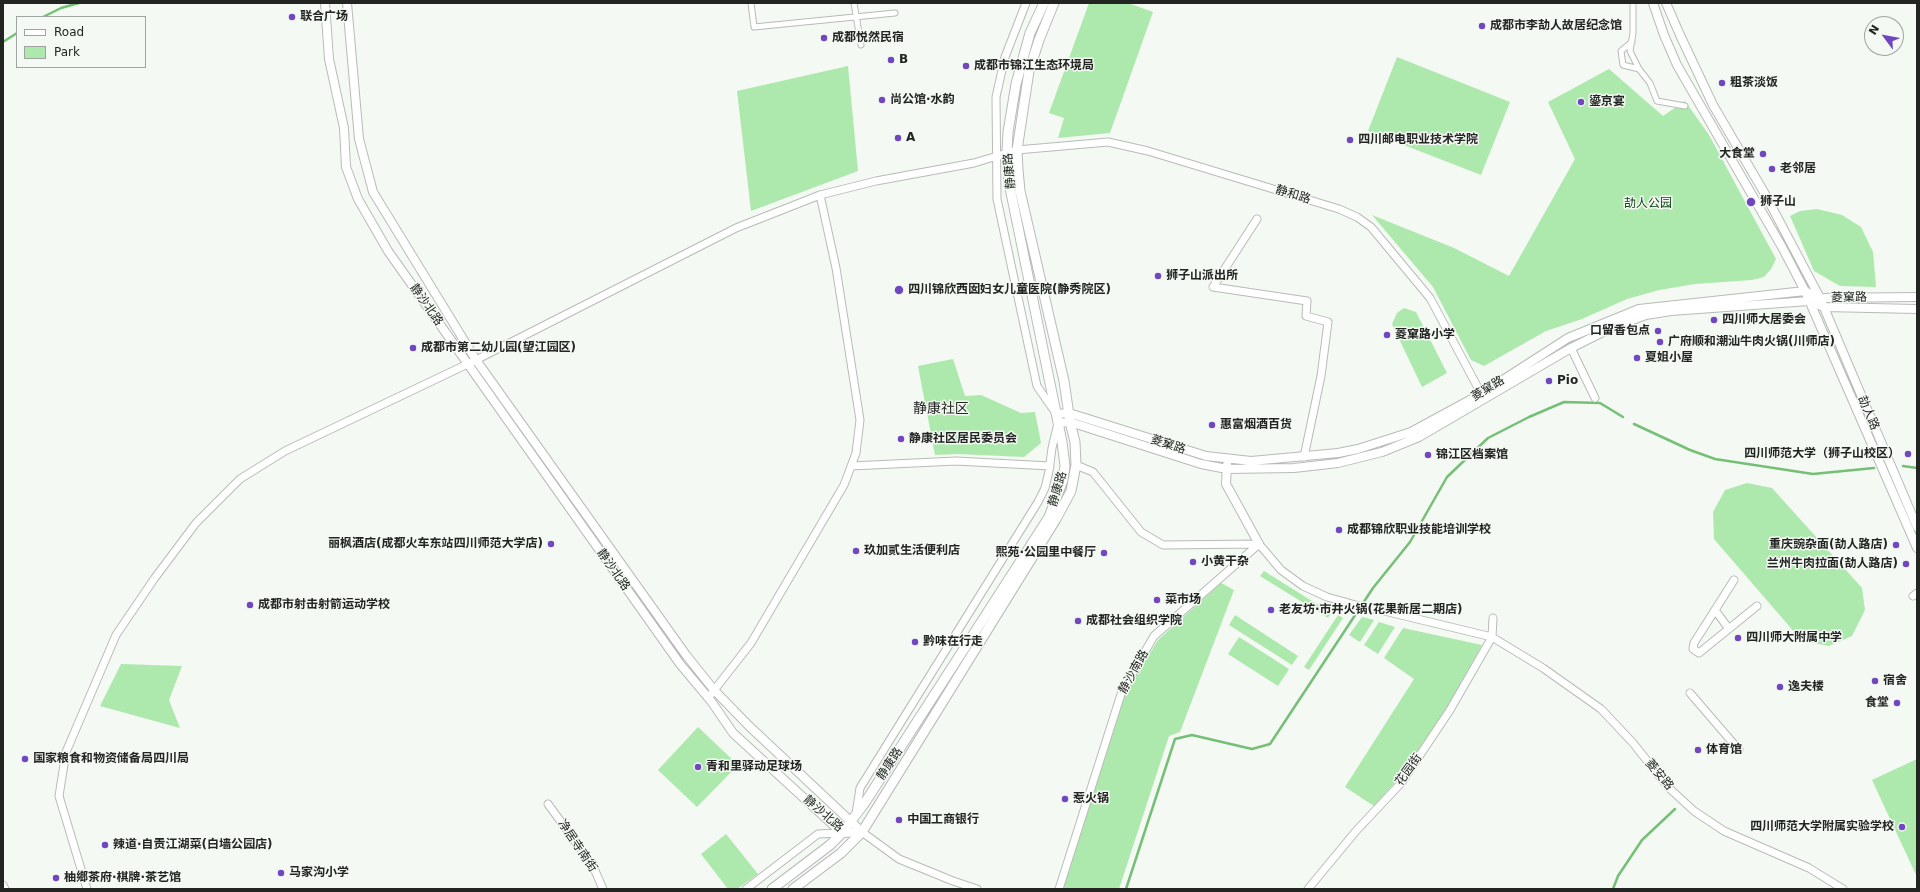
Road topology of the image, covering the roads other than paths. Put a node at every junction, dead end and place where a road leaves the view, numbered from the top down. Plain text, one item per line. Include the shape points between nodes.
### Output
1 (325, 3) edge
2 (346, 3) edge
3 (751, 3) edge
4 (854, 3) edge
5 (1026, 3) edge
6 (1044, 3) edge
7 (1054, 3) edge
8 (1633, 3) edge
9 (1653, 3) edge
10 (1666, 3) edge
11 (895, 13) dead end
12 (856, 18) junction
13 (1632, 42) junction
14 (861, 45) dead end
15 (1639, 69) junction
16 (1685, 106) dead end
17 (1017, 150) junction
18 (1007, 153) junction
19 (997, 156) junction
20 (820, 195) junction
21 (1258, 219) dead end
22 (1805, 291) junction
23 (1917, 297) edge
24 (1820, 298) junction
25 (1809, 301) junction
26 (1824, 307) junction
27 (1917, 310) edge
28 (1571, 348) junction
29 (476, 360) junction
30 (467, 363) junction
31 (1483, 396) junction
32 (1595, 398) dead end
33 (1057, 417) junction
34 (1069, 417) junction
35 (1304, 457) junction
36 (1227, 458) junction
37 (1076, 465) junction
38 (851, 466) junction
39 (1050, 466) junction
40 (1226, 469) junction
41 (1917, 527) edge
42 (1259, 544) junction
43 (1917, 548) edge
44 (1734, 580) dead end
45 (1757, 606) dead end
46 (1714, 610) junction
47 (1493, 618) dead end
48 (1729, 628) junction
49 (1492, 636) junction
50 (714, 690) junction
51 (1690, 693) dead end
52 (708, 698) junction
53 (1740, 750) dead end
54 (548, 804) dead end
55 (853, 819) junction
56 (862, 832) junction
57 (842, 833) junction
58 (3, 885) edge
59 (1312, 887) edge
60 (5, 889) edge
61 (87, 889) edge
62 (603, 889) edge
63 (746, 889) edge
64 (772, 889) edge
65 (792, 889) edge
66 (977, 889) edge
67 (1059, 889) edge
68 (1843, 889) edge

1 - 30 street, 静沙北路 via 329,59 344,128 346,168 358,199 388,251
2 - 29 street, 静沙北路 via 360,139 373,192
3 - 12 street via 754,27
4 - 12 street
5 - 19 street via 1006,57 996,97
6 - 18 main road, 静康路 via 1030,33 1016,84
7 - 17 main road, 静康路 via 1030,71
8 - 13 street
9 - 22 street via 1677,65
10 - 24 street, 劼人路 via 1714,104
11 - 12 street
12 - 14 street
13 - 15 street via 1630,51
13 - 15 street via 1621,51 1623,65
15 - 16 street via 1650,83 1657,101
17 - 18 street, 静和路
17 - 31 street, 静和路 via 1095,142 1123,145 1331,206 1357,216 1371,227 1430,298
17 - 34 main road, 静康路 via 1020,191 1064,381
18 - 19 street, 静和路
18 - 33 main road, 静康路 via 1009,183
19 - 20 street, 静和路
19 - 33 street via 997,199 1037,386
20 - 29 street, 静和路 via 736,228
20 - 38 street via 836,268 860,420 856,453
21 - 35 street via 1213,287 1307,301 1306,316 1328,322
22 - 24 street, 菱窠路
22 - 25 street
22 - 31 street, 菱窠路 via 1639,309 1568,338
23 - 24 street, 菱窠路
24 - 26 street, 劼人路
25 - 26 street, 菱窠路
25 - 28 street, 菱窠路 via 1646,315 1612,327
25 - 43 street
26 - 27 street, 菱窠路
26 - 41 street, 劼人路
28 - 31 street, 菱窠路
28 - 32 street
29 - 30 street, 静和路
29 - 50 street, 静沙北路
30 - 52 street, 静沙北路 via 680,664
30 - 61 street, 静和路 via 285,451 240,479 196,523 154,579 116,636 66,752 59,796
31 - 35 street, 菱窠路 via 1411,432 1358,449
31 - 40 street, 菱窠路 via 1419,437 1382,452 1338,463 1294,468
33 - 34 street, 菱窠路
33 - 39 street
33 - 55 main road, 静康路 via 1065,466 1058,497 1048,517
34 - 36 street, 菱窠路 via 1206,456
34 - 37 main road, 静康路 via 1075,442
34 - 40 street, 菱窠路 via 1201,464
35 - 36 street, 菱窠路 via 1251,461
36 - 40 street
37 - 42 street via 1092,472 1141,532 1163,545
37 - 56 main road, 静康路 via 1070,491 1056,519
38 - 39 street via 956,461
38 - 50 street via 844,485 751,643
39 - 55 street via 1045,488 1038,502 860,788
40 - 42 street via 1226,484
42 - 49 street, 菱安路 via 1281,570 1303,586 1327,597
42 - 67 street, 静沙南路 via 1154,636 1122,691
44 - 46 street
45 - 48 street
46 - 48 street
46 - 48 street via 1693,649 1699,653
47 - 49 street
49 - 59 street, 花园街 via 1450,710 1402,782 1356,831
49 - 68 street, 菱安路 via 1601,709 1633,742 1668,787 1694,811 1724,831 1809,868
50 - 52 street
50 - 55 street, 静沙北路 via 749,726
51 - 53 street
52 - 57 street, 静沙北路 via 733,733
54 - 62 street, 净居寺南街 via 593,866
55 - 56 street, 静沙北路
55 - 57 main road, 静康路
56 - 57 street, 静沙北路
56 - 65 main road, 静康路 via 841,853
56 - 66 street via 899,859
57 - 63 street via 818,834
57 - 64 main road, 静康路
58 - 60 street

